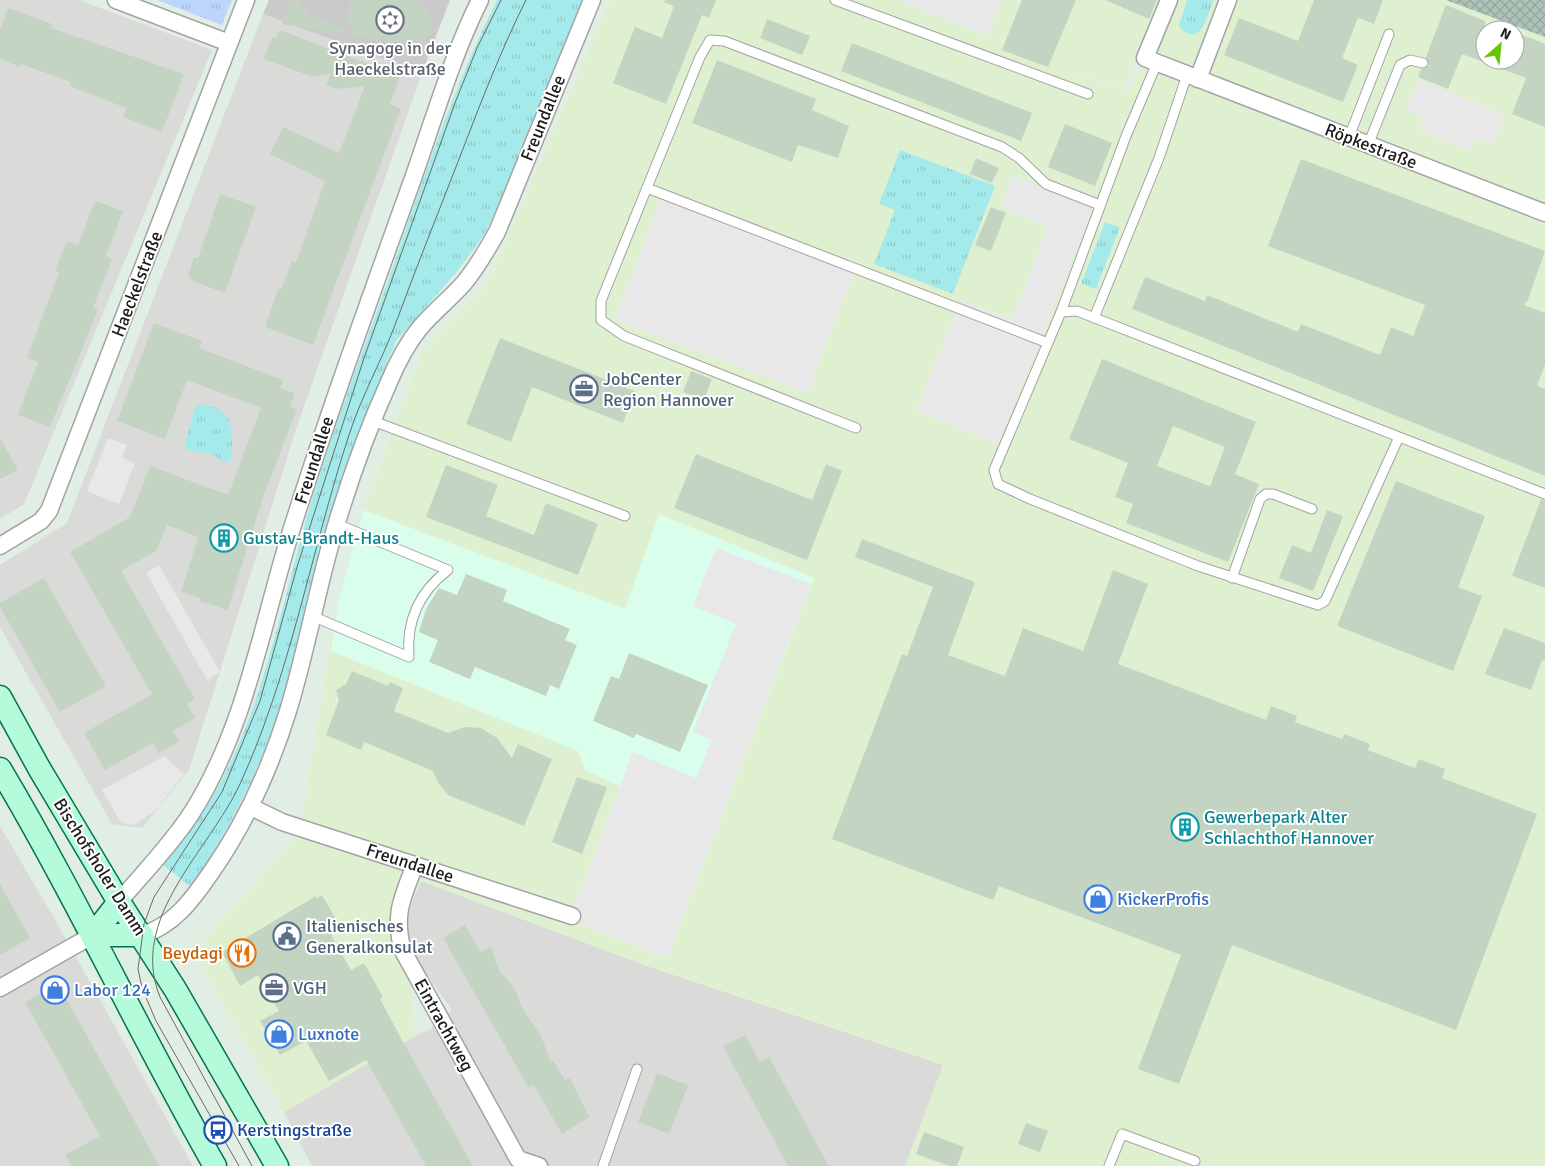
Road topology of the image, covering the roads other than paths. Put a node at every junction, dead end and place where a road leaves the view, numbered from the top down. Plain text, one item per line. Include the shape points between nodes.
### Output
1 (116, 0) edge
2 (246, 0) edge
3 (480, 0) edge
4 (592, 0) edge
5 (835, 0) edge
6 (1169, 0) edge
7 (1228, 0) edge
8 (1389, 34) dead end
9 (229, 43) junction
10 (1156, 63) junction
11 (1423, 63) dead end
12 (1192, 77) junction
13 (1088, 94) dead end
14 (1349, 137) junction
15 (1368, 145) junction
16 (647, 188) junction
17 (1100, 205) junction
18 (1545, 213) edge
19 (1061, 312) junction
20 (1094, 318) junction
21 (1048, 343) junction
22 (373, 421) junction
23 (856, 428) dead end
24 (1399, 437) junction
25 (1545, 494) edge
26 (1312, 509) dead end
27 (625, 516) dead end
28 (337, 524) junction
29 (0, 546) edge
30 (1232, 578) junction
31 (312, 616) junction
32 (0, 697) edge
33 (0, 769) edge
34 (250, 806) junction
35 (415, 865) junction
36 (119, 902) junction
37 (572, 916) dead end
38 (93, 935) junction
39 (142, 935) junction
40 (0, 988) edge
41 (637, 1069) dead end
42 (1195, 1161) dead end
43 (210, 1164) edge
44 (277, 1166) edge
45 (539, 1166) edge
46 (603, 1166) edge
47 (1110, 1166) edge

1 - 9 street
2 - 9 street, Haeckelstraße
3 - 36 street, Freundallee via 446,85 341,378 227,741 191,814
4 - 22 street, Freundallee via 497,232 481,261 401,355
5 - 13 lane
6 - 10 street via 1145,58
7 - 12 street
8 - 14 lane
9 - 29 street, Haeckelstraße via 49,511 41,521
10 - 12 street, Röpkestraße
10 - 17 lane
11 - 15 lane via 1410,60 1400,65
12 - 14 street, Röpkestraße
12 - 20 lane
14 - 15 street, Röpkestraße
15 - 18 street, Röpkestraße
16 - 17 lane via 700,57 710,40 724,41 1002,147 1019,158 1046,184
16 - 21 lane
16 - 23 lane via 601,301 601,320 624,336
17 - 19 lane
19 - 20 lane via 1077,311
19 - 21 lane
20 - 24 lane
21 - 30 lane via 994,470 998,484
22 - 27 lane
22 - 28 street, Freundallee
24 - 25 lane
24 - 30 lane via 1324,601 1318,605 1309,604
26 - 30 lane via 1272,494 1260,499
28 - 31 street, Freundallee
28 - 31 lane via 448,570 429,587 416,607 410,629 409,657
31 - 34 street, Freundallee via 288,710
32 - 36 main road, Bischofsholer Damm
33 - 38 main road, Bischofsholer Damm
34 - 35 street, Freundallee via 282,822
34 - 39 street, Freundallee via 224,854 192,900 170,920
35 - 37 street, Freundallee
35 - 45 street, Eintrachtweg via 397,918 403,951 518,1159
36 - 38 main road
36 - 39 main road, Bischofsholer Damm
38 - 39 main road
38 - 40 street
38 - 43 main road, Bischofsholer Damm
39 - 44 main road, Bischofsholer Damm
41 - 46 lane
42 - 47 lane via 1122,1134

